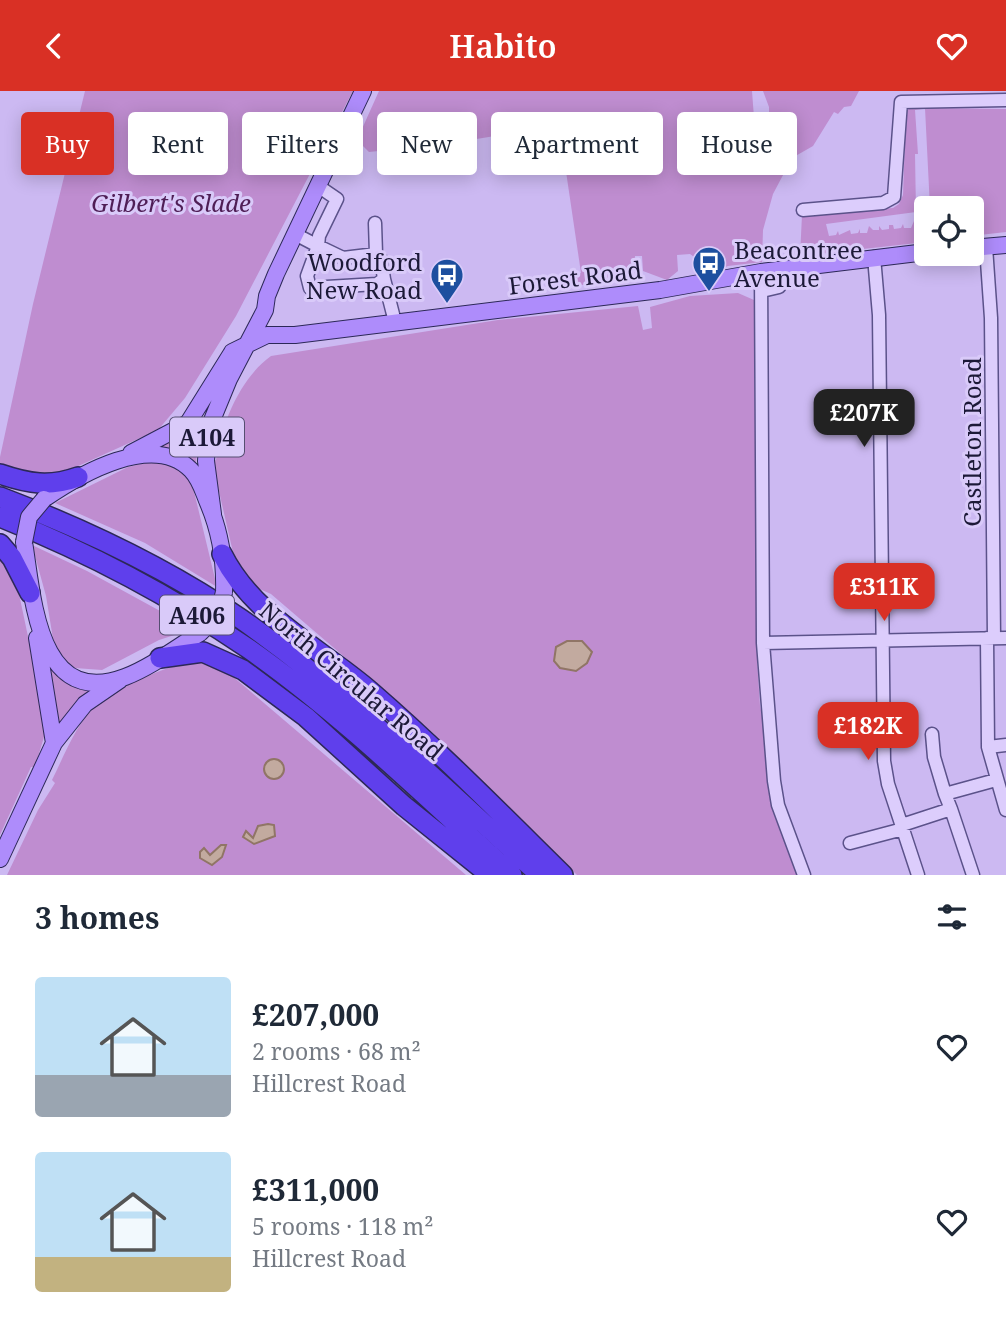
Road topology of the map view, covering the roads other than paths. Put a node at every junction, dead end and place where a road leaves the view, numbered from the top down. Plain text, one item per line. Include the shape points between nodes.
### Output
1 (363, 91) edge
2 (1006, 100) edge
3 (318, 186) junction
4 (803, 210) dead end
5 (375, 223) dead end
6 (295, 234) junction
7 (1006, 245) edge
8 (318, 246) junction
9 (984, 247) edge
10 (914, 253) edge
11 (376, 254) junction
12 (874, 257) junction
13 (982, 266) edge
14 (783, 269) junction
15 (761, 272) junction
16 (384, 279) junction
17 (762, 291) junction
18 (266, 303) junction
19 (395, 322) junction
20 (288, 335) junction
21 (247, 344) junction
22 (234, 359) junction
23 (123, 457) junction
24 (0, 474) edge
25 (78, 477) junction
26 (0, 497) edge
27 (213, 514) junction
28 (0, 517) edge
29 (0, 544) edge
30 (222, 554) junction
31 (30, 593) junction
32 (36, 617) junction
33 (996, 638) edge
34 (882, 640) junction
35 (764, 643) junction
36 (160, 658) junction
37 (125, 677) junction
38 (932, 734) dead end
39 (54, 743) junction
40 (1006, 745) edge
41 (988, 747) junction
42 (996, 780) junction
43 (946, 794) junction
44 (951, 809) junction
45 (1006, 810) edge
46 (903, 827) junction
47 (850, 843) dead end
48 (0, 859) edge
49 (490, 875) edge
50 (512, 875) edge
51 (540, 875) edge
52 (563, 875) edge
53 (804, 875) edge
54 (918, 875) edge
55 (973, 875) edge

1 - 3 main road, A104
2 - 4 street via 901,102 894,197 883,203
3 - 6 main road, A104
3 - 8 street via 337,199
5 - 11 street
6 - 8 street
6 - 18 main road, A104
7 - 9 main road
8 - 11 street via 343,258
8 - 16 street via 307,276 310,288 377,284
10 - 12 main road, Forest Road
11 - 16 street
12 - 14 main road, Forest Road
12 - 34 street via 879,315
13 - 33 street, Castleton Road via 991,318
14 - 15 main road, Forest Road
14 - 17 street via 779,287
15 - 17 street
15 - 19 main road, Forest Road via 660,290
16 - 19 street
17 - 35 street
18 - 20 main road
18 - 21 main road, A104
18 - 22 main road, A104 via 255,307
19 - 20 main road, Forest Road
20 - 21 main road, Forest Road via 267,335
20 - 22 main road
21 - 22 main road, Forest Road
22 - 23 main road, A104 via 188,423
22 - 27 main road, A104 via 206,444
23 - 25 main road
23 - 27 main road via 159,455 182,462 197,477
24 - 25 highway via 42,485
25 - 31 main road, bridge via 44,499 29,517 24,542
26 - 51 highway, North Circular Road / A406 via 112,544 239,618 354,707
27 - 30 main road
28 - 50 highway, North Circular Road / A406 via 139,581 251,651 341,722
29 - 31 highway
30 - 36 main road, bridge via 224,592 218,616
30 - 52 highway, A406 via 253,600 402,719
31 - 32 main road
32 - 37 main road via 47,649 65,670 91,681
32 - 39 main road
33 - 34 street
33 - 41 street, Castleton Road
34 - 35 street
34 - 46 street via 884,761
35 - 53 street via 778,805
36 - 37 main road
36 - 49 highway, A406 via 200,652 230,661 306,717 404,806
37 - 39 main road via 85,704
38 - 43 street
39 - 48 main road
40 - 41 street
41 - 42 street, Castleton Road
42 - 43 street
42 - 45 street, Castleton Road
43 - 44 street
44 - 46 street
44 - 55 street
46 - 47 street
46 - 54 street

